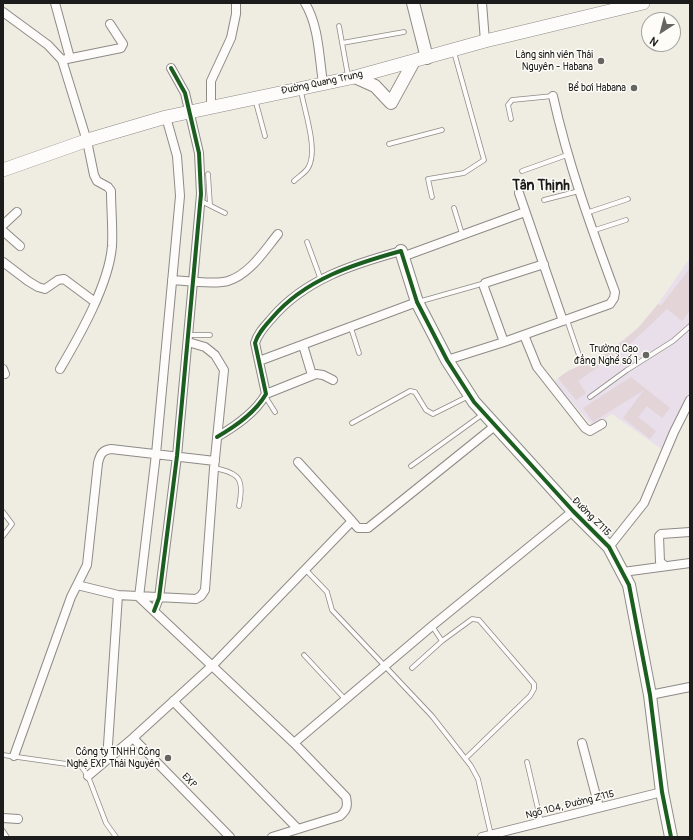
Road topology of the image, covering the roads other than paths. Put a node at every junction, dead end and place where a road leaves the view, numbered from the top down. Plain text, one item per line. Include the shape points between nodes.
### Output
1 (55, 3) edge
2 (236, 3) edge
3 (305, 3) edge
4 (413, 3) edge
5 (482, 3) edge
6 (643, 3) edge
7 (3, 12) edge
8 (110, 24) dead end
9 (339, 26) dead end
10 (404, 32) dead end
11 (485, 41) junction
12 (342, 43) junction
13 (454, 50) junction
14 (427, 58) junction
15 (66, 59) junction
16 (414, 61) junction
17 (171, 68) dead end
18 (352, 77) junction
19 (323, 83) junction
20 (300, 88) junction
21 (553, 96) joint
22 (255, 98) junction
23 (211, 107) junction
24 (189, 111) junction
25 (166, 117) junction
26 (511, 119) dead end
27 (442, 130) dead end
28 (265, 136) dead end
29 (87, 141) junction
30 (388, 144) dead end
31 (567, 155) junction
32 (3, 170) edge
33 (522, 171) dead end
34 (208, 174) dead end
35 (294, 181) dead end
36 (579, 191) junction
37 (518, 193) dead end
38 (432, 197) dead end
39 (628, 199) dead end
40 (544, 200) dead end
41 (200, 201) junction
42 (210, 205) junction
43 (454, 208) dead end
44 (17, 212) dead end
45 (525, 212) junction
46 (225, 213) dead end
47 (586, 213) junction
48 (626, 220) dead end
49 (3, 225) edge
50 (592, 230) junction
51 (3, 231) edge
52 (278, 234) dead end
53 (462, 234) junction
54 (306, 242) dead end
55 (20, 246) dead end
56 (402, 254) junction
57 (3, 262) edge
58 (544, 264) junction
59 (172, 280) junction
60 (321, 280) junction
61 (193, 281) junction
62 (485, 283) junction
63 (95, 302) junction
64 (417, 302) junction
65 (565, 321) junction
66 (690, 326) edge
67 (350, 328) junction
68 (210, 335) dead end
69 (524, 335) junction
70 (188, 338) junction
71 (504, 342) junction
72 (303, 345) junction
73 (359, 353) dead end
74 (580, 358) dead end
75 (447, 360) junction
76 (259, 361) junction
77 (60, 369) dead end
78 (312, 375) junction
79 (333, 380) dead end
80 (266, 395) junction
81 (470, 396) junction
82 (590, 398) dead end
83 (690, 400) edge
84 (275, 412) dead end
85 (483, 413) junction
86 (352, 423) dead end
87 (602, 424) dead end
88 (496, 425) junction
89 (217, 437) junction
90 (156, 454) junction
91 (177, 456) junction
92 (298, 462) dead end
93 (214, 464) junction
94 (411, 466) dead end
95 (239, 506) dead end
96 (573, 510) junction
97 (3, 512) edge
98 (352, 521) junction
99 (690, 532) edge
100 (3, 536) edge
101 (609, 546) junction
102 (690, 563) edge
103 (664, 565) junction
104 (305, 569) junction
105 (623, 572) junction
106 (77, 585) junction
107 (118, 595) junction
108 (139, 597) junction
109 (159, 598) junction
110 (154, 611) junction
111 (432, 626) junction
112 (442, 641) junction
113 (304, 655) dead end
114 (212, 665) junction
115 (385, 666) junction
116 (412, 668) dead end
117 (690, 687) edge
118 (650, 695) junction
119 (345, 700) junction
120 (173, 701) junction
121 (134, 738) junction
122 (294, 743) junction
123 (582, 743) dead end
124 (3, 755) edge
125 (14, 756) junction
126 (466, 758) junction
127 (107, 760) junction
128 (527, 762) dead end
129 (88, 776) junction
130 (662, 792) junction
131 (599, 807) junction
132 (3, 818) edge
133 (18, 819) dead end
134 (541, 822) junction
135 (298, 829) junction
136 (3, 831) edge
137 (491, 835) junction
138 (7, 837) edge
139 (116, 837) edge
140 (230, 837) edge
141 (272, 837) edge
142 (482, 837) edge
143 (671, 837) edge

1 - 15 street
2 - 23 street via 231,38 211,81
3 - 19 street via 311,12 316,32
4 - 14 street
5 - 11 street
6 - 11 main road, Đường Quang Trung
7 - 15 street
8 - 15 street via 121,39 121,48
9 - 12 lane
10 - 12 lane
11 - 13 main road, Đường Quang Trung
12 - 18 lane
13 - 14 main road, Đường Quang Trung
13 - 38 lane via 484,160 464,174 428,179
14 - 16 main road, Đường Quang Trung
15 - 29 street
16 - 18 main road, Đường Quang Trung
16 - 18 street via 391,103 375,86
17 - 24 street via 185,93
18 - 19 main road, Đường Quang Trung
19 - 20 main road, Đường Quang Trung
20 - 22 main road, Đường Quang Trung
20 - 35 lane via 312,147 308,169
21 - 26 lane via 509,102
21 - 31 street
22 - 23 main road, Đường Quang Trung
22 - 28 lane
23 - 24 main road, Đường Quang Trung
24 - 25 main road, Đường Quang Trung
24 - 41 street via 198,153
25 - 29 main road, Đường Quang Trung
25 - 59 street via 177,156 180,196
27 - 30 lane
29 - 32 main road, Đường Quang Trung
29 - 63 street via 94,175 97,181 110,191 112,247
31 - 33 lane
31 - 36 street
34 - 42 lane
36 - 40 lane
36 - 47 street
37 - 45 street
39 - 47 lane
41 - 42 lane
41 - 61 street
42 - 46 lane
43 - 53 lane
44 - 49 street
45 - 53 street
45 - 58 street
47 - 50 street
48 - 50 lane
50 - 65 street via 615,292 614,298 610,304
51 - 55 street
52 - 61 street via 239,276 227,281
53 - 56 street
54 - 60 lane
56 - 60 street via 353,265
56 - 64 street, Đường Z115
57 - 63 street via 38,287 45,289 64,279
58 - 62 street
58 - 65 street
59 - 61 street
59 - 90 street
60 - 76 street via 296,295 277,312 258,335 255,343
61 - 70 street
62 - 64 lane
62 - 71 street via 484,287
63 - 77 street
64 - 67 street
64 - 75 street, Đường Z115
65 - 69 street
65 - 74 lane
66 - 82 lane via 673,341 627,370
67 - 72 street
67 - 73 lane
68 - 70 lane
69 - 71 street
69 - 87 street via 537,368 585,428 590,432
70 - 89 street via 205,347 224,370
70 - 91 street
71 - 75 street
72 - 76 street
72 - 78 street
75 - 81 street, Đường Z115
76 - 80 street
78 - 79 street via 323,375
78 - 80 street
80 - 84 lane
80 - 89 street via 240,424
81 - 85 street, Đường Z115
81 - 86 lane via 433,414 426,410 415,392 410,391
83 - 101 street via 644,503
85 - 88 street, Đường Z115
85 - 94 lane
88 - 96 street, Đường Z115
88 - 98 street via 368,528 358,528
89 - 93 street
90 - 91 street
90 - 106 street via 111,449 103,451 98,463 87,565
90 - 108 street
91 - 93 street
91 - 109 street
92 - 98 street
93 - 95 lane via 239,478
93 - 109 street via 205,590 196,599
96 - 101 street, Đường Z115
96 - 111 street
97 - 100 lane via 12,524
98 - 104 street
99 - 103 street via 659,536 660,562
101 - 105 street, Đường Z115
102 - 103 street
103 - 105 street
104 - 114 street
104 - 115 lane via 327,592 332,610
105 - 118 street, Đường Z115 via 629,585
106 - 107 street
106 - 125 street via 57,633
107 - 108 street
107 - 127 street
108 - 109 street
108 - 110 street
109 - 110 street
110 - 114 street
111 - 112 lane
111 - 115 street
112 - 116 lane
112 - 126 lane via 472,619 479,620 534,684 530,696
113 - 119 lane
114 - 120 street
114 - 122 street
115 - 119 street
115 - 126 lane via 432,716
117 - 118 street
118 - 130 street, Đường Z115
119 - 122 street
120 - 121 street
120 - 135 street
121 - 127 street
121 - 140 street, EXP
122 - 135 street via 346,797 348,805 340,816
123 - 131 street
124 - 125 lane
125 - 129 lane via 79,765
126 - 137 lane via 478,779
127 - 129 street
128 - 134 lane
129 - 139 lane via 106,823
130 - 131 street, Ngõ 104, Đường Z115
130 - 143 street, Đường Z115
131 - 134 street, Ngõ 104, Đường Z115
132 - 133 street
134 - 137 street, Ngõ 104, Đường Z115
135 - 141 street
136 - 138 lane
137 - 142 street, Ngõ 104, Đường Z115

